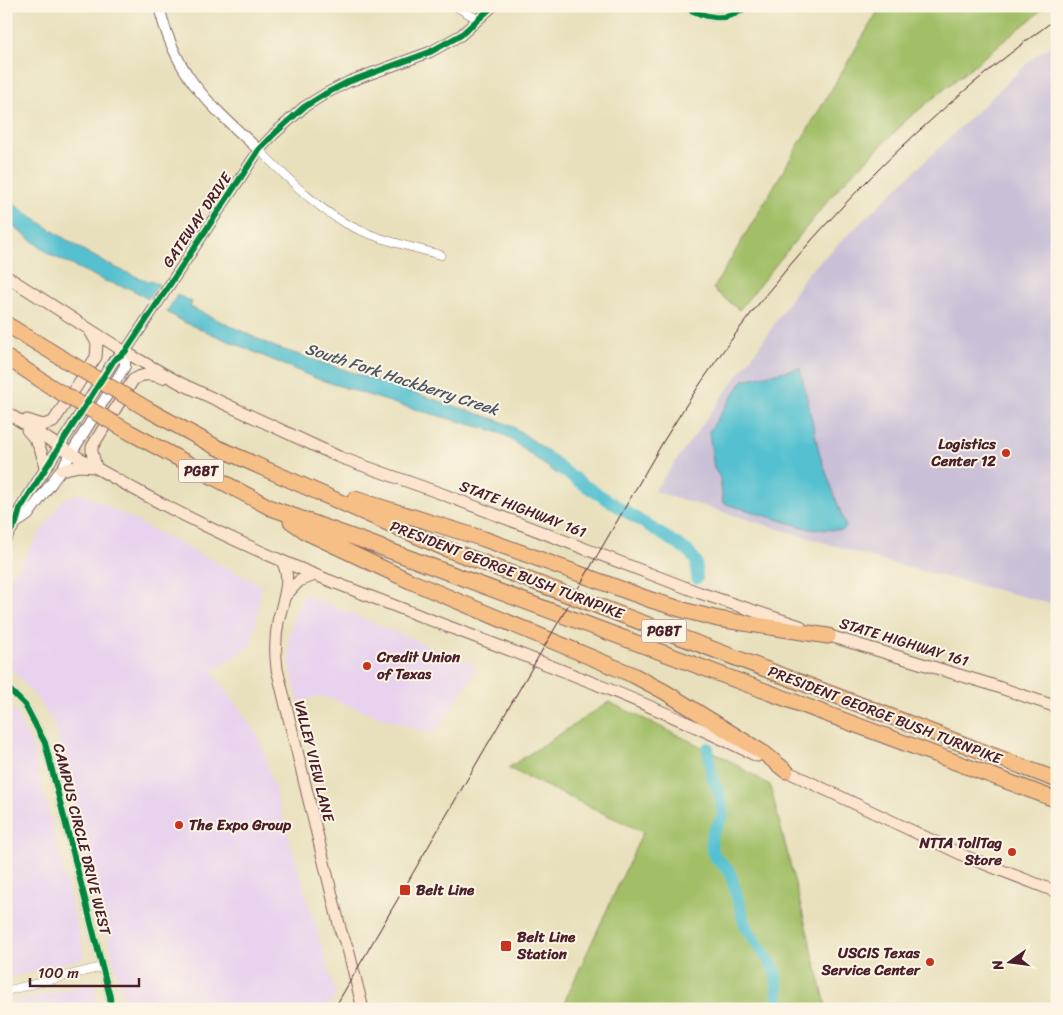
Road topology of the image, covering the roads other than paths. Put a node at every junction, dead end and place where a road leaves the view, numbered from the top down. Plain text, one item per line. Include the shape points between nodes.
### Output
1 (159, 6) edge
2 (455, 6) edge
3 (493, 6) edge
4 (683, 6) edge
5 (748, 6) edge
6 (479, 20) junction
7 (259, 150) junction
8 (441, 255) dead end
9 (6, 276) edge
10 (6, 324) edge
11 (88, 329) junction
12 (125, 352) junction
13 (6, 357) edge
14 (180, 383) junction
15 (10, 414) edge
16 (59, 445) junction
17 (72, 453) junction
18 (96, 467) junction
19 (45, 468) junction
20 (61, 470) junction
21 (275, 473) junction
22 (271, 508) junction
23 (16, 523) junction
24 (6, 538) edge
25 (282, 561) junction
26 (315, 575) junction
27 (285, 596) junction
28 (828, 636) junction
29 (6, 686) edge
30 (1057, 707) edge
31 (786, 771) junction
32 (1057, 780) edge
33 (1057, 800) edge
34 (1057, 892) edge
35 (341, 932) junction
36 (102, 967) junction
37 (6, 991) edge
38 (111, 1009) edge
39 (355, 1009) edge
40 (363, 1009) edge

1 - 7 street via 164,29 194,86
2 - 6 street
3 - 6 street, GATEWAY DRIVE
4 - 5 street via 712,18 729,18
6 - 7 street, GATEWAY DRIVE via 461,35 430,52 348,82 325,94 304,107
7 - 8 street via 298,187 344,222 391,242
7 - 12 street, GATEWAY DRIVE
9 - 11 main road, STATE HIGHWAY 161
10 - 21 highway, PRESIDENT GEORGE BUSH TURNPIKE / PGBT, bridge via 147,409 216,447
11 - 12 main road, STATE HIGHWAY 161
11 - 15 main road via 97,343 96,356 53,422 43,425
12 - 14 main road, STATE HIGHWAY 161
12 - 16 street, GATEWAY DRIVE via 114,360
12 - 17 street, GATEWAY DRIVE via 125,366
13 - 22 highway, PRESIDENT GEORGE BUSH TURNPIKE / PGBT, bridge via 131,433
14 - 18 main road via 150,374 133,380 92,447
14 - 28 main road, STATE HIGHWAY 161 via 339,457 700,593
15 - 16 main road
15 - 19 main road via 36,440
16 - 17 main road
16 - 19 street, GATEWAY DRIVE
17 - 18 main road
17 - 20 street, GATEWAY DRIVE
18 - 20 main road
18 - 25 main road via 168,508
19 - 23 street, GATEWAY DRIVE via 20,509
20 - 23 street, GATEWAY DRIVE via 28,515
21 - 28 highway via 484,539 687,611
21 - 32 highway, PRESIDENT GEORGE BUSH TURNPIKE / PGBT via 444,548
22 - 31 highway via 308,532 410,581 634,675 765,754
22 - 33 highway, PRESIDENT GEORGE BUSH TURNPIKE / PGBT
23 - 24 street, GATEWAY DRIVE
25 - 26 main road
25 - 27 main road, VALLEY VIEW LANE via 286,574
26 - 27 main road via 299,581
26 - 31 main road via 643,703
27 - 35 main road, VALLEY VIEW LANE via 276,640 277,669
28 - 30 main road, STATE HIGHWAY 161
29 - 36 street, CAMPUS CIRCLE DRIVE WEST via 25,705 46,743
31 - 34 main road via 967,857
35 - 39 main road, VALLEY VIEW LANE via 341,951
35 - 40 main road, VALLEY VIEW LANE
36 - 37 street
36 - 38 street, CAMPUS CIRCLE DRIVE WEST

